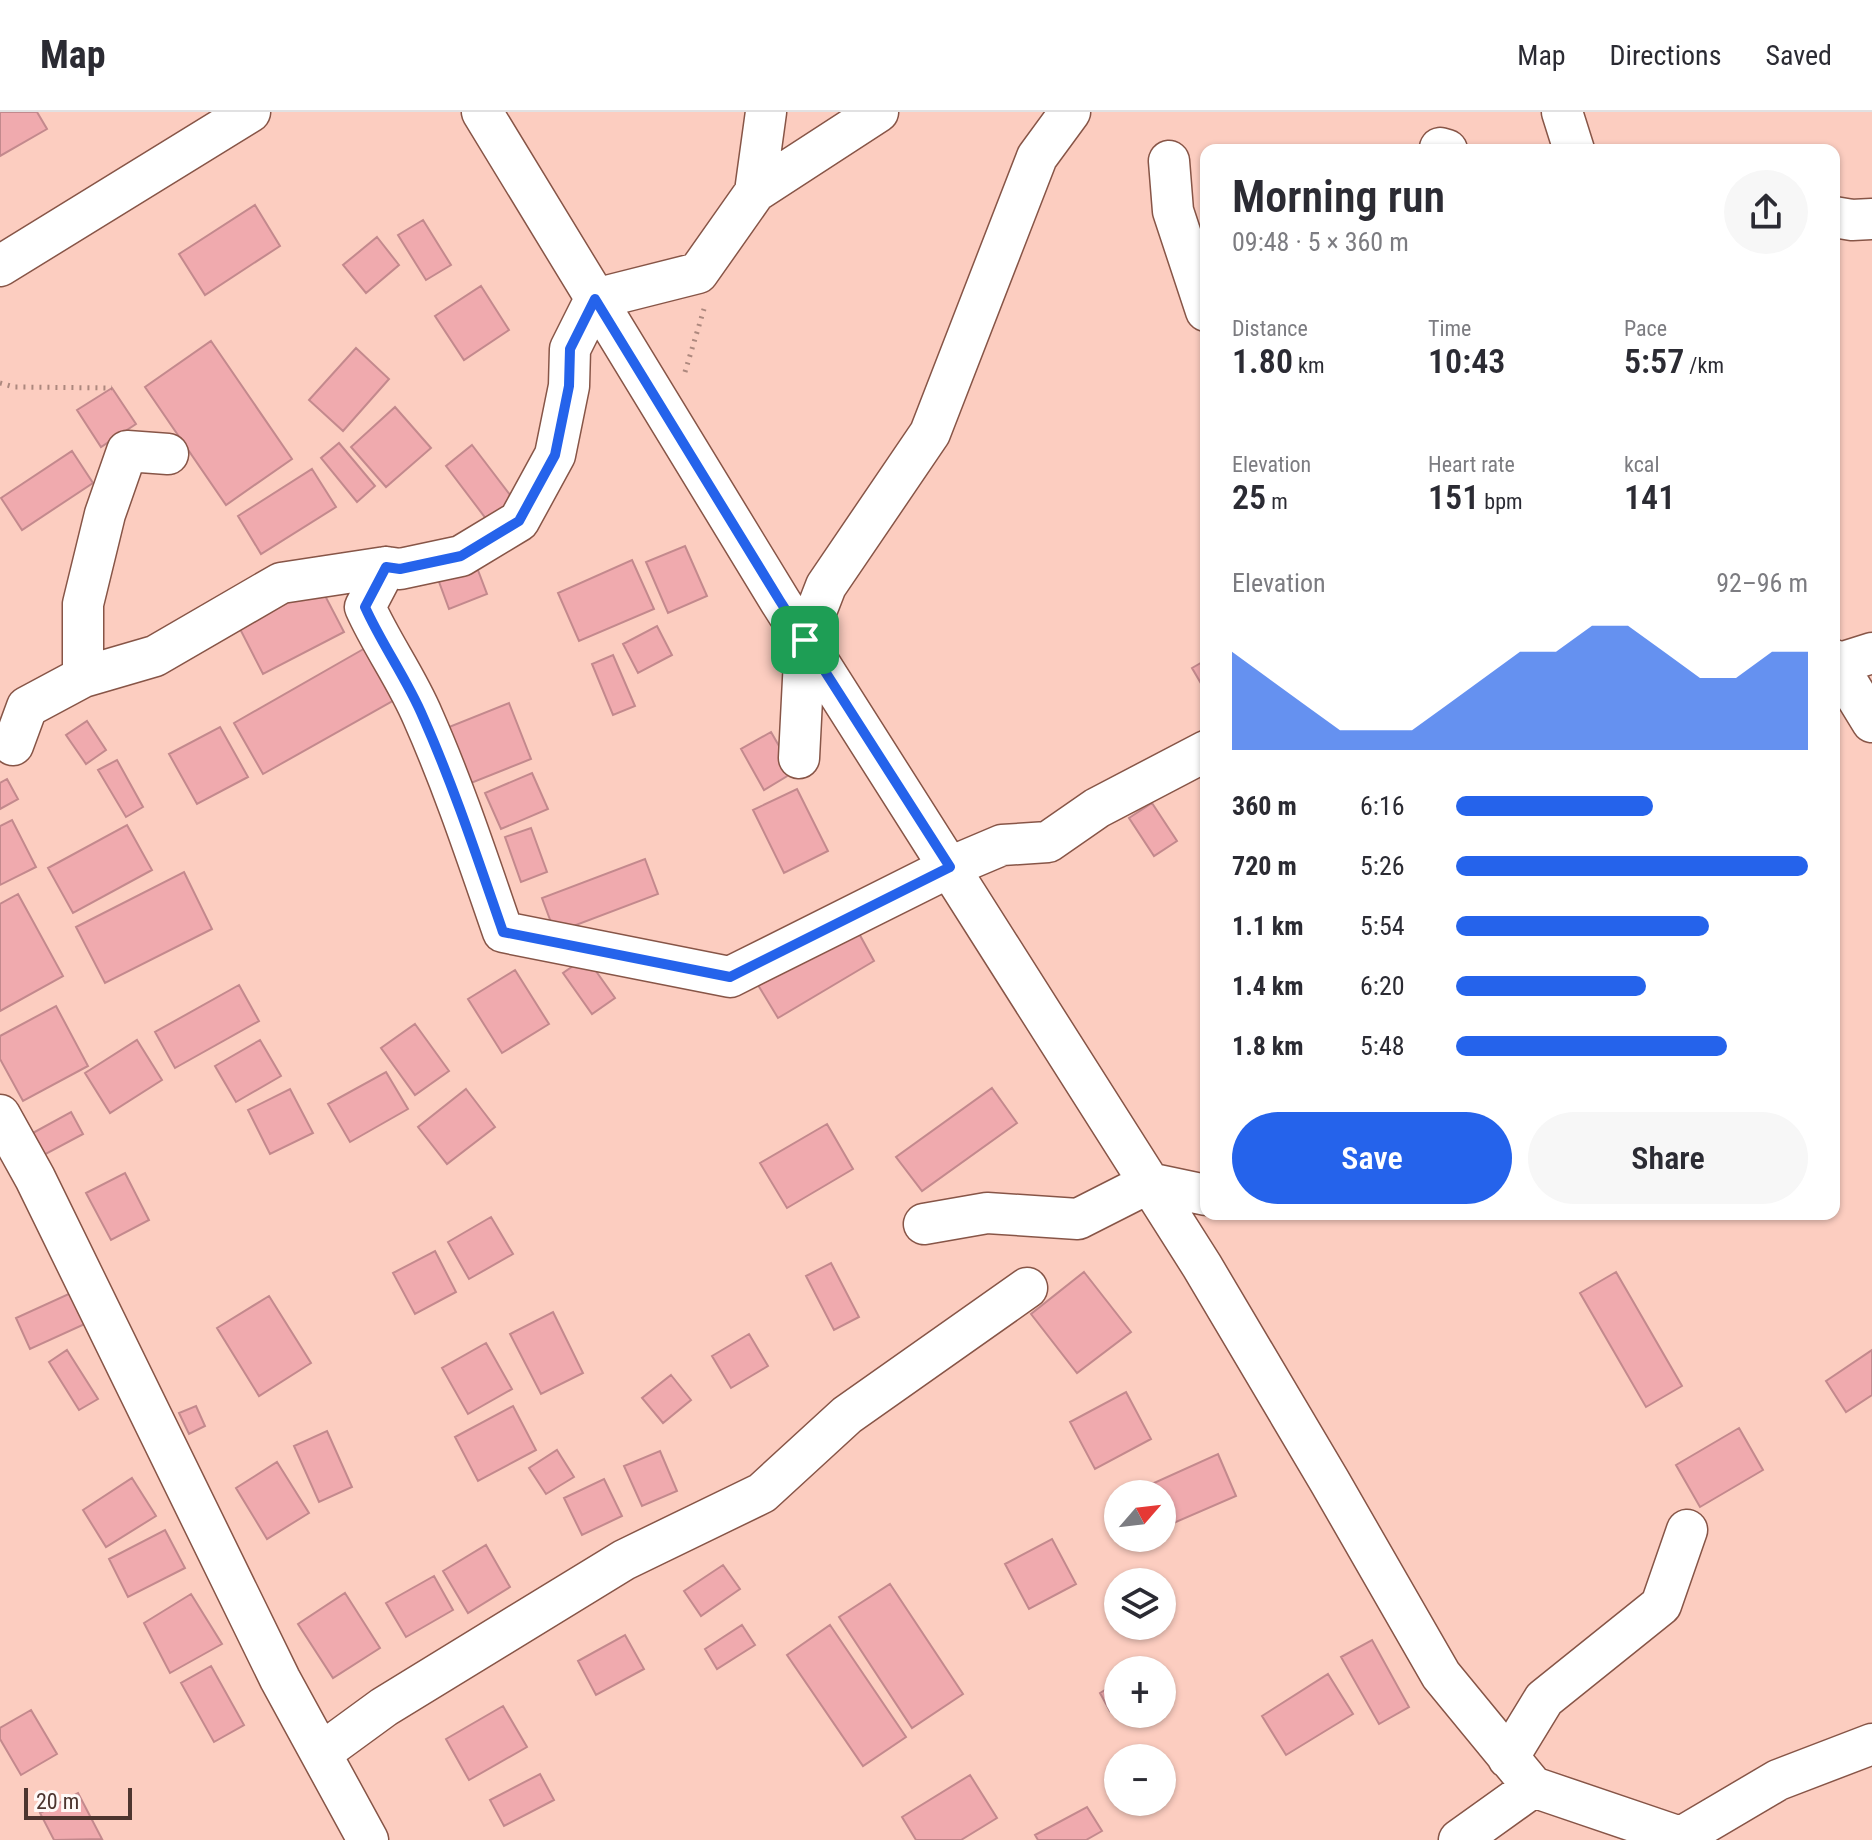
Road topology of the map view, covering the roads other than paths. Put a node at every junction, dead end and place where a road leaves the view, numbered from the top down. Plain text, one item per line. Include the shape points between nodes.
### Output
1 (250, 112) edge
2 (482, 112) edge
3 (766, 112) edge
4 (878, 112) edge
5 (1070, 112) edge
6 (1562, 112) edge
7 (1572, 144) edge
8 (1169, 161) dead end
9 (755, 192) junction
10 (1840, 218) edge
11 (1872, 219) edge
12 (0, 266) edge
13 (1200, 293) edge
14 (595, 299) junction
15 (168, 454) dead end
16 (386, 567) junction
17 (805, 640) junction
18 (1844, 660) edge
19 (83, 677) junction
20 (1872, 722) edge
21 (13, 745) dead end
22 (1200, 754) edge
23 (799, 758) dead end
24 (950, 867) junction
25 (0, 1115) edge
26 (1149, 1183) junction
27 (1200, 1194) edge
28 (924, 1224) dead end
29 (1027, 1288) dead end
30 (1687, 1530) dead end
31 (1872, 1744) edge
32 (321, 1753) junction
33 (1521, 1772) junction
34 (1686, 1839) edge
35 (368, 1840) edge
36 (1459, 1840) edge

1 - 12 street
2 - 14 street
3 - 9 street
4 - 9 street
5 - 17 street via 1037,157 930,433 826,586
6 - 7 street
8 - 13 street via 1173,211
9 - 14 street via 698,273
10 - 11 street
14 - 16 street via 570,349 569,386 555,455 519,521 461,556 400,569
14 - 17 street
15 - 19 street via 127,451 83,604
16 - 19 street via 281,583 155,656
16 - 24 street via 365,607 422,713 503,932 730,977
17 - 23 street
17 - 24 street
18 - 20 street
19 - 21 street via 27,707
22 - 24 street via 1097,808 1048,842 1002,845
24 - 26 street
25 - 32 street
26 - 27 street
26 - 28 street via 1078,1219 987,1213
26 - 33 street via 1441,1675
29 - 32 street via 847,1415 762,1493 624,1560 384,1707
30 - 33 street via 1661,1605 1544,1699
31 - 34 street via 1778,1780
32 - 35 street
33 - 34 street
33 - 36 street

